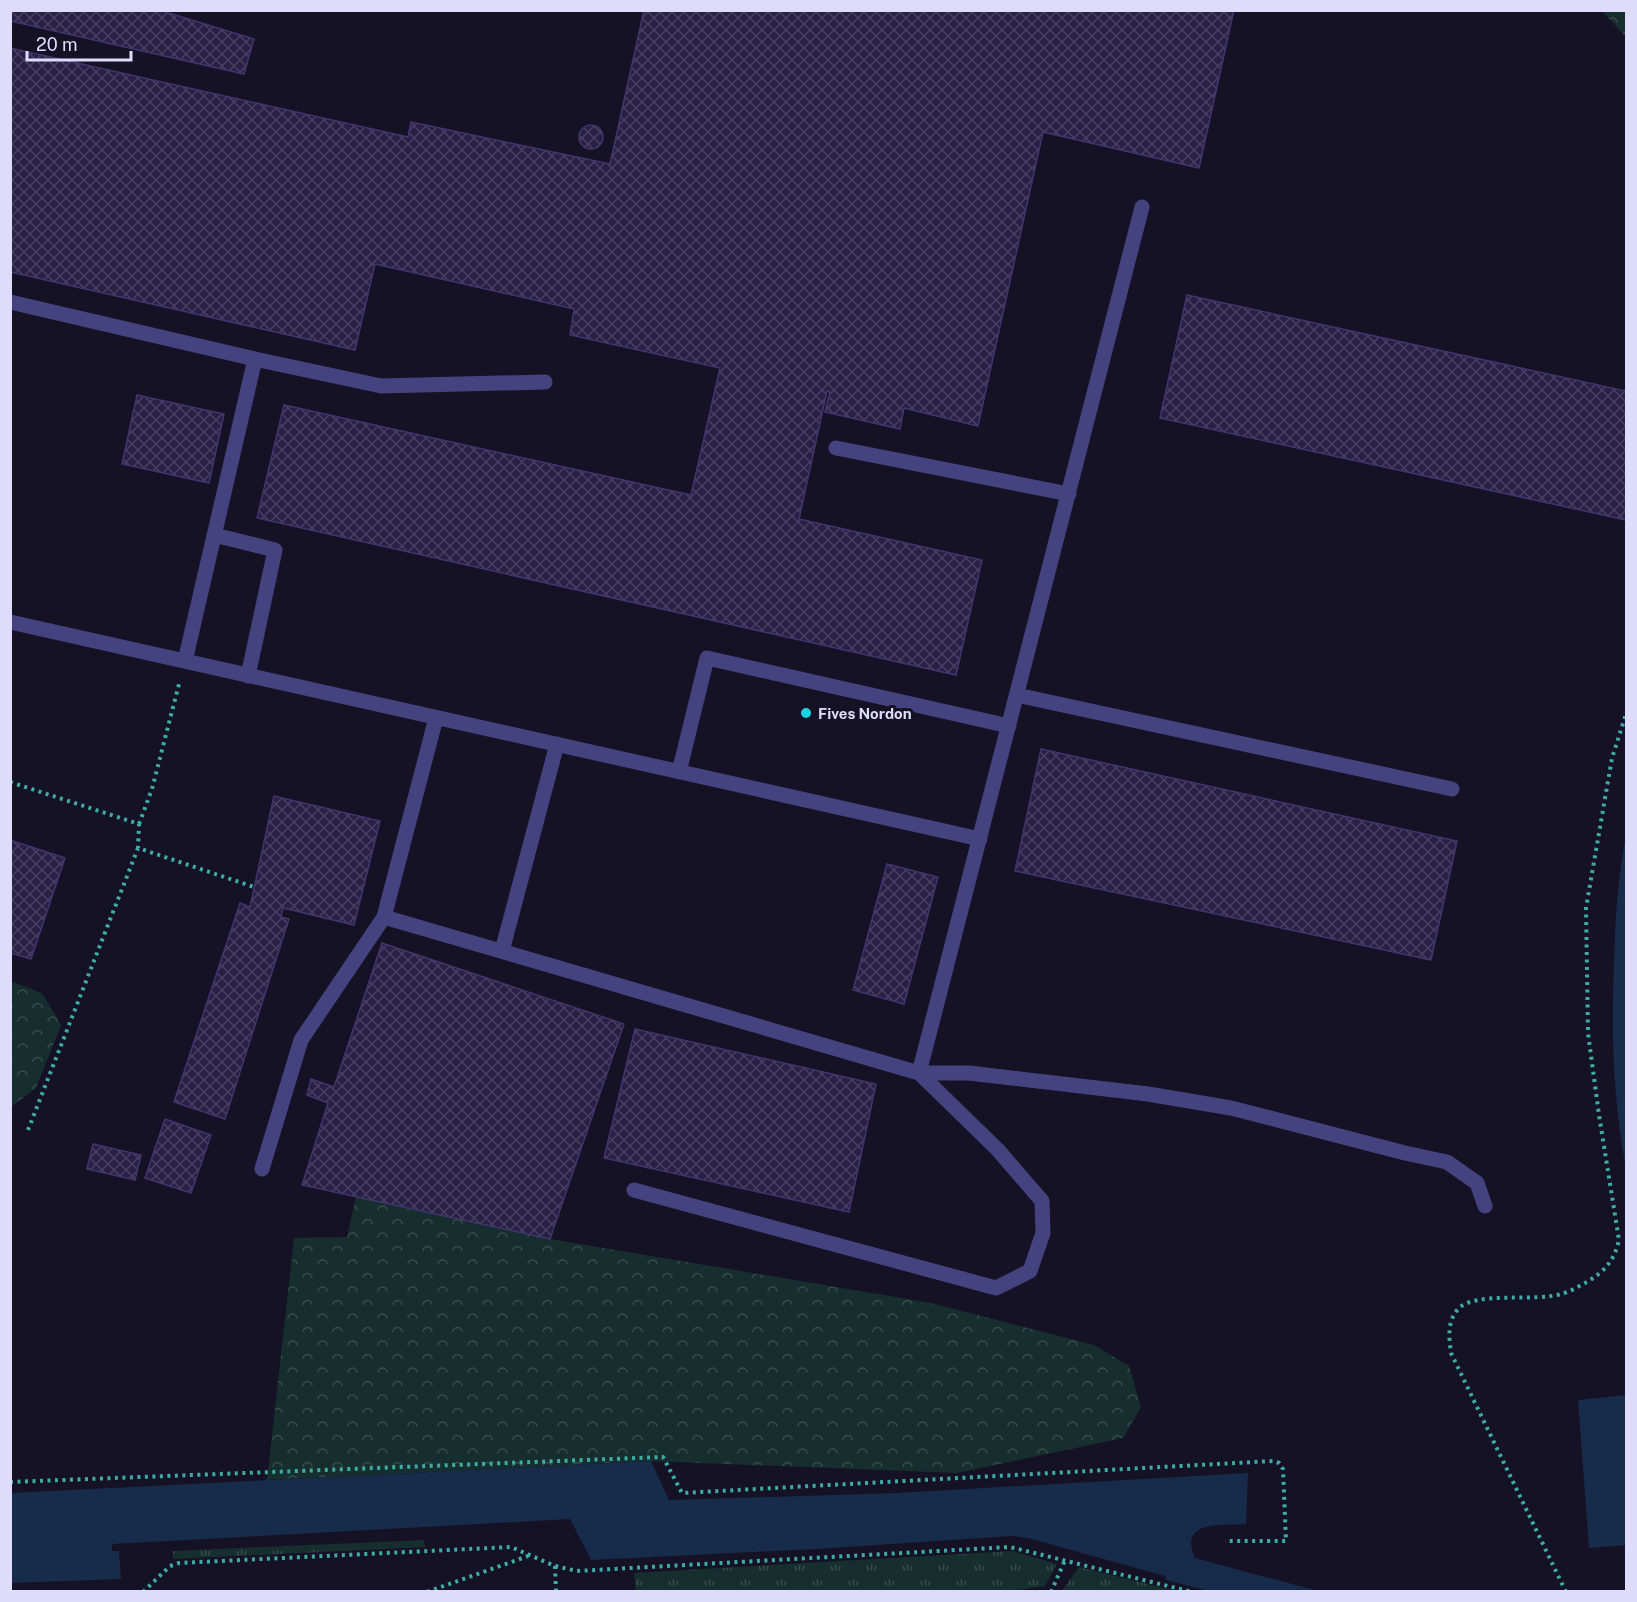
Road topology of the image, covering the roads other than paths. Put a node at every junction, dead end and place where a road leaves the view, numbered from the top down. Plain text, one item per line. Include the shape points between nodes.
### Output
1 (1142, 207) dead end
2 (10, 302) edge
3 (255, 359) junction
4 (545, 382) dead end
5 (836, 448) dead end
6 (1068, 494) junction
7 (214, 535) junction
8 (10, 622) edge
9 (184, 661) junction
10 (248, 676) junction
11 (1017, 695) junction
12 (436, 717) junction
13 (1009, 726) junction
14 (557, 744) junction
15 (679, 772) junction
16 (1452, 789) dead end
17 (980, 839) junction
18 (384, 916) junction
19 (502, 951) junction
20 (920, 1073) junction
21 (262, 1169) dead end
22 (634, 1190) dead end
23 (1485, 1206) dead end

1 - 6 lane
2 - 3 lane
3 - 4 lane via 381,386
3 - 7 lane
5 - 6 lane
6 - 11 lane
7 - 9 lane
7 - 10 lane via 275,550
8 - 9 lane
9 - 10 lane
10 - 12 lane
11 - 13 lane
11 - 16 lane
12 - 14 lane
12 - 18 lane
13 - 15 lane via 707,658
13 - 17 lane
14 - 15 lane
14 - 19 lane
15 - 17 lane
17 - 20 lane
18 - 19 lane
18 - 21 lane via 301,1040
19 - 20 lane
20 - 22 lane via 998,1150 1042,1201 1043,1233 1030,1271 996,1288
20 - 23 lane via 969,1073 1231,1107 1447,1162 1477,1183

